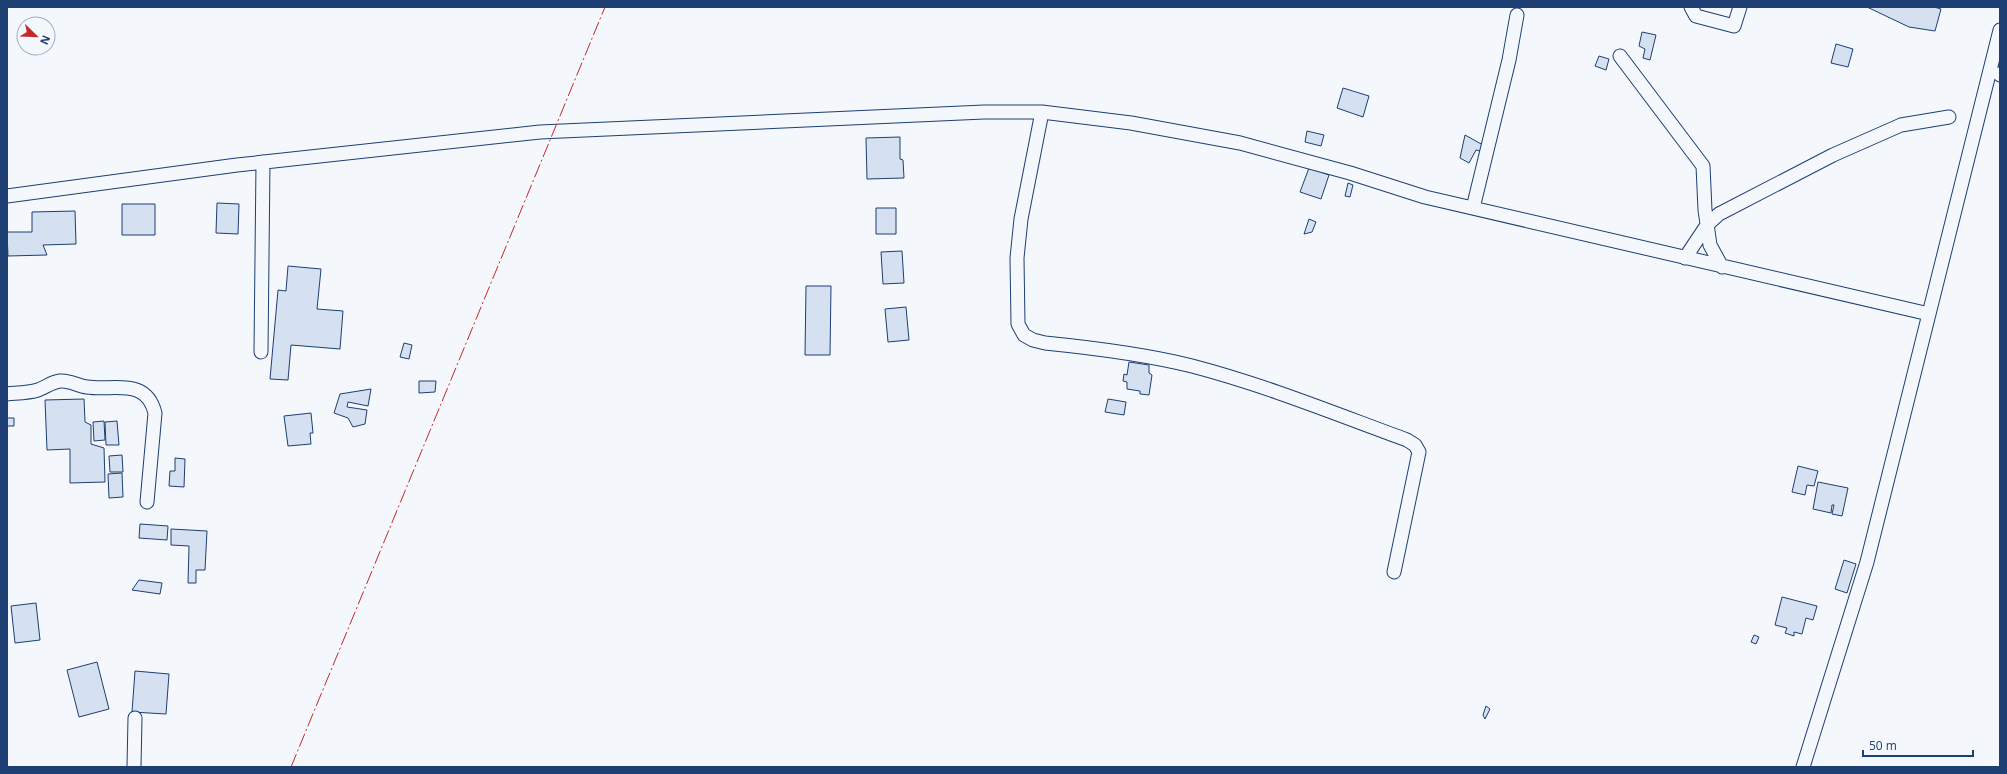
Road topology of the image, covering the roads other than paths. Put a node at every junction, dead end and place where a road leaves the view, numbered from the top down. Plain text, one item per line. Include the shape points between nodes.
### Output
1 (1691, 7) edge
2 (1740, 7) edge
3 (1517, 15) dead end
4 (2000, 30) edge
5 (1620, 56) dead end
6 (1042, 112) junction
7 (1949, 117) dead end
8 (263, 162) junction
9 (7, 196) edge
10 (1473, 208) junction
11 (1707, 225) junction
12 (1685, 258) junction
13 (1722, 267) junction
14 (1929, 314) junction
15 (261, 352) dead end
16 (7, 394) edge
17 (147, 502) dead end
18 (1394, 572) dead end
19 (135, 718) dead end
20 (134, 767) edge
21 (1803, 767) edge

1 - 2 street via 1696,16 1734,26
3 - 10 street via 1509,60
4 - 14 street
5 - 11 street via 1703,166
6 - 8 street via 984,112 540,132
6 - 10 street via 1131,123 1240,143 1350,173 1425,197
6 - 18 street via 1021,218 1017,258 1018,324 1024,335 1045,343 1138,354 1192,366 1308,404 1411,442 1418,452 1417,463
7 - 11 street via 1901,125 1833,155 1719,214
8 - 9 street
8 - 15 street
10 - 12 street
11 - 12 street
11 - 13 street via 1710,245
12 - 13 street
13 - 14 street
14 - 21 street via 1867,562
16 - 17 street via 36,391 53,383 65,381 90,388 132,388 145,394 150,399 155,413
19 - 20 street

